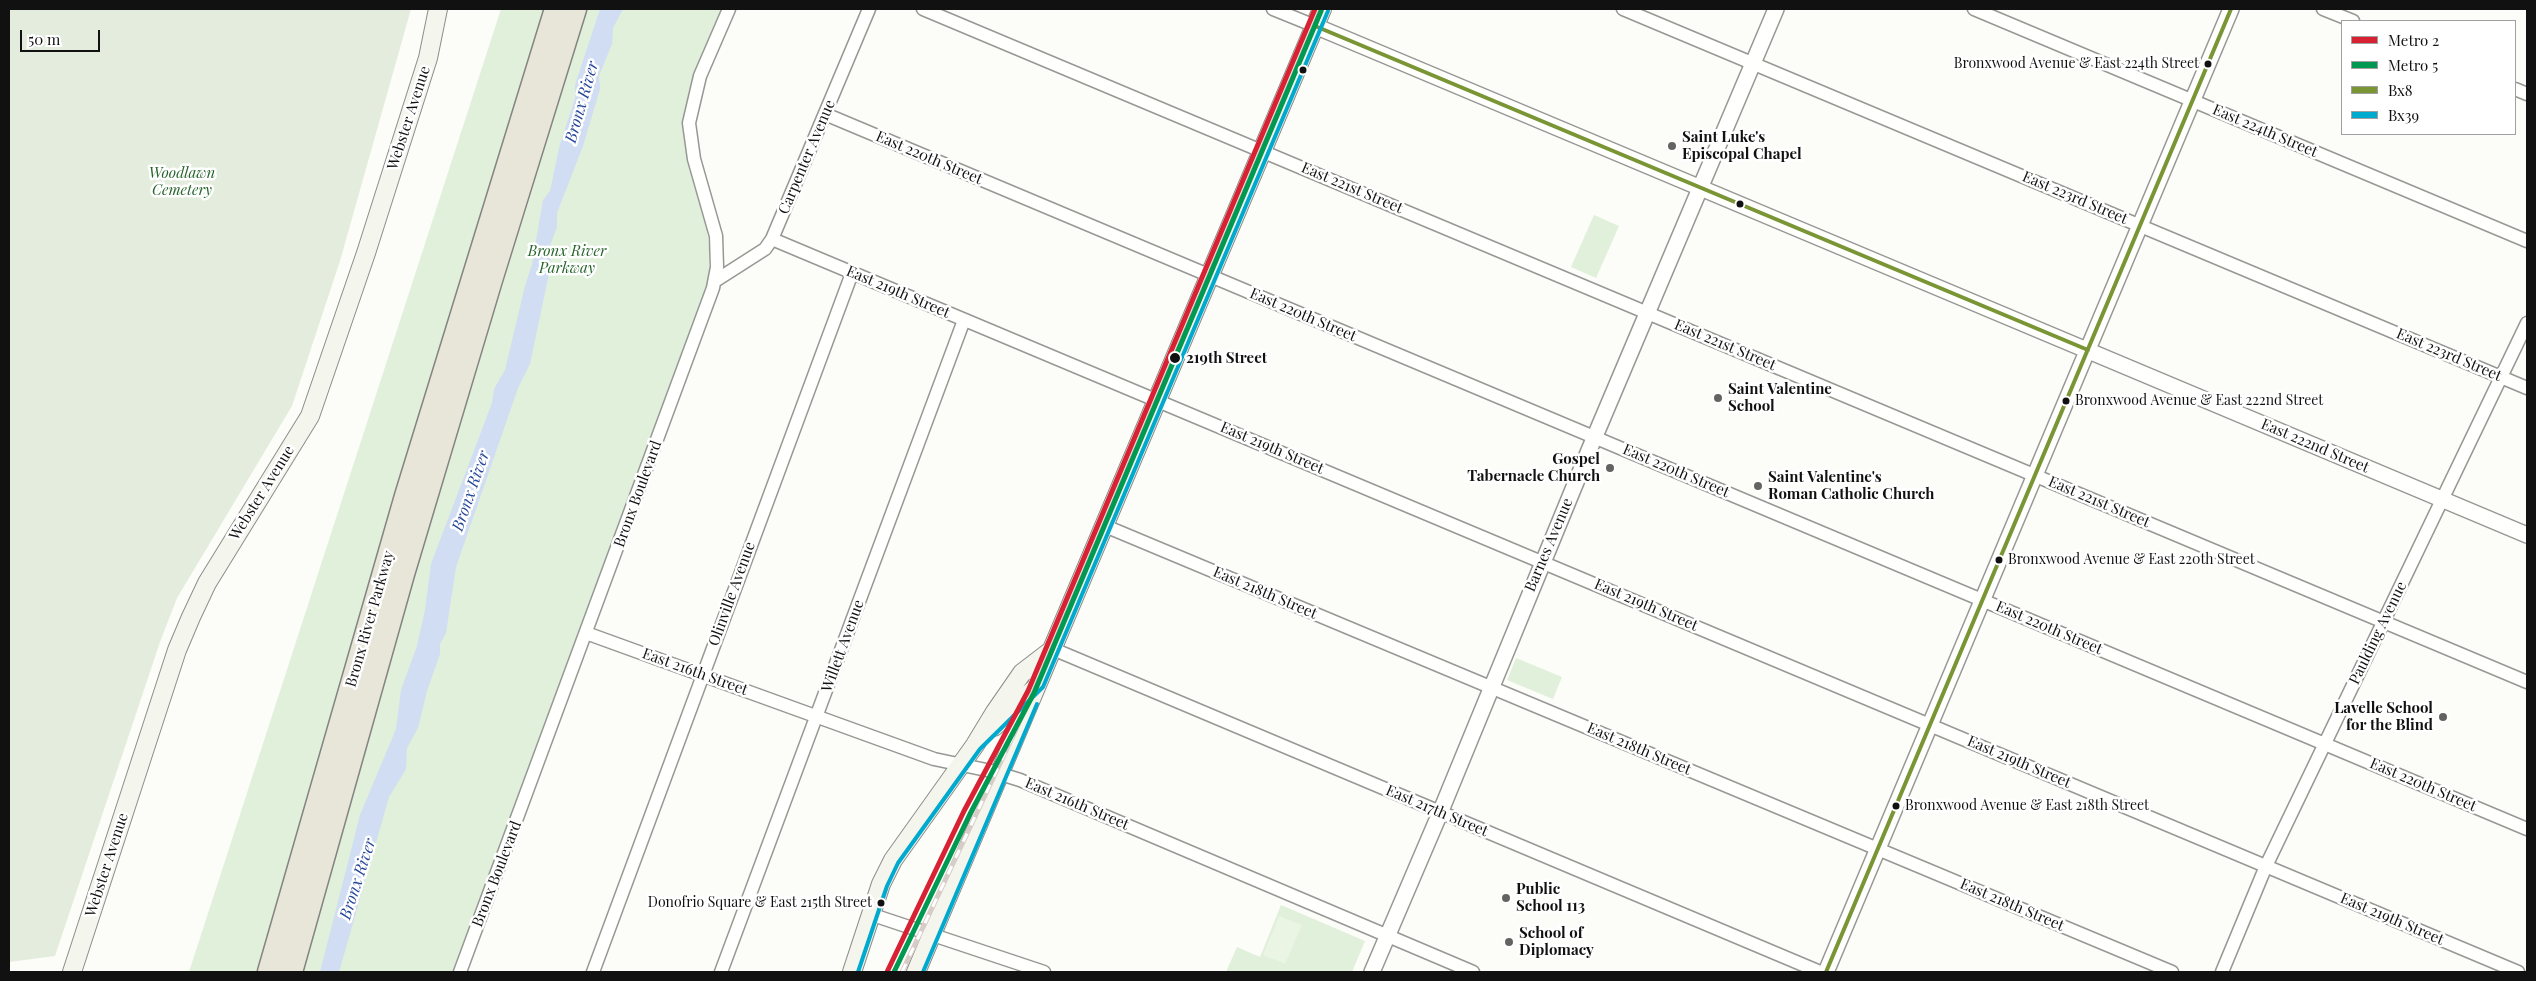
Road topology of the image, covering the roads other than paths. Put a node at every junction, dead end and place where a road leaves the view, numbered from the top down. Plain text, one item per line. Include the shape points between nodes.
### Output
1 (438, 9) edge
2 (556, 9) edge
3 (575, 9) edge
4 (729, 9) edge
5 (869, 9) edge
6 (923, 9) edge
7 (1273, 9) edge
8 (1322, 9) edge
9 (1623, 9) edge
10 (1776, 9) edge
11 (1974, 9) edge
12 (2231, 9) edge
13 (2323, 9) edge
14 (2350, 20) edge
15 (1315, 26) junction
16 (1753, 63) junction
17 (2192, 100) junction
18 (825, 114) junction
19 (1262, 150) junction
20 (1701, 188) junction
21 (2140, 225) junction
22 (772, 240) junction
23 (2527, 241) edge
24 (852, 273) junction
25 (1210, 276) junction
26 (715, 281) junction
27 (1647, 313) junction
28 (964, 320) junction
29 (2527, 323) edge
30 (2088, 350) junction
31 (2501, 377) junction
32 (2527, 388) edge
33 (1158, 400) junction
34 (1594, 437) junction
35 (2035, 475) junction
36 (2443, 499) junction
37 (1105, 526) junction
38 (2527, 535) edge
39 (1543, 562) junction
40 (1982, 600) junction
41 (2384, 622) junction
42 (586, 633) junction
43 (1053, 649) junction
44 (702, 675) junction
45 (2527, 682) edge
46 (1038, 684) junction
47 (1491, 687) junction
48 (817, 715) junction
49 (1930, 725) junction
50 (2324, 744) junction
51 (975, 746) junction
52 (961, 765) junction
53 (1000, 774) junction
54 (1440, 813) junction
55 (2527, 829) edge
56 (1878, 849) junction
57 (2266, 866) junction
58 (309, 906) junction
59 (870, 914) junction
60 (932, 934) junction
61 (1387, 934) junction
62 (72, 972) edge
63 (267, 972) edge
64 (291, 972) edge
65 (303, 972) edge
66 (460, 972) edge
67 (593, 972) edge
68 (721, 972) edge
69 (852, 972) edge
70 (916, 972) edge
71 (1044, 972) edge
72 (1372, 972) edge
73 (1473, 972) edge
74 (1820, 972) edge
75 (1826, 972) edge
76 (2172, 972) edge
77 (2222, 972) edge
78 (2518, 972) edge

1 - 62 main road, Webster Avenue via 425,67 310,416 207,584 191,617 177,650
2 - 63 highway, Bronx River Parkway via 423,439
3 - 58 highway, Bronx River Parkway via 406,565
4 - 26 street, Bronx Boulevard via 700,76 689,123 694,159 716,236
5 - 18 street, Carpenter Avenue
6 - 19 street, East 221st Street
7 - 15 street, East 222nd Street
8 - 15 main road
9 - 16 street, East 223rd Street
10 - 16 street, Barnes Avenue
11 - 17 street, East 224th Street
12 - 17 street
13 - 14 street
15 - 19 main road
15 - 20 street, East 222nd Street
16 - 20 street, Barnes Avenue
16 - 21 street, East 223rd Street
17 - 21 street
17 - 23 street, East 224th Street
18 - 22 street, Carpenter Avenue
18 - 25 street, East 220th Street
19 - 25 main road
19 - 27 street, East 221st Street
20 - 27 street, Barnes Avenue
20 - 30 street, East 222nd Street
21 - 30 street
21 - 31 street, East 223rd Street
22 - 24 street, East 219th Street
22 - 26 street, Carpenter Avenue via 765,249
24 - 28 street, East 219th Street
24 - 44 street, Olinville Avenue
25 - 33 main road
25 - 34 street, East 220th Street
26 - 42 street, Bronx Boulevard
27 - 34 street, Barnes Avenue
27 - 35 street, East 221st Street
28 - 33 street, East 219th Street
28 - 48 street, Willett Avenue
29 - 31 street, Paulding Avenue
30 - 35 street
30 - 36 street, East 222nd Street
31 - 32 street, East 223rd Street
31 - 36 street, Paulding Avenue
33 - 37 main road
33 - 39 street, East 219th Street
34 - 39 street, Barnes Avenue
34 - 40 street, East 220th Street
35 - 40 street
35 - 41 street, East 221st Street
36 - 38 street, East 222nd Street
36 - 41 street, Paulding Avenue
37 - 43 main road
37 - 47 street, East 218th Street
39 - 47 street, Barnes Avenue
39 - 49 street, East 219th Street
40 - 49 street
40 - 50 street, East 220th Street
41 - 45 street, East 221st Street
41 - 50 street, Paulding Avenue
42 - 44 street, East 216th Street
42 - 66 street, Bronx Boulevard
43 - 46 main road
43 - 51 main road via 1022,673
43 - 54 street, East 217th Street
44 - 48 street, East 216th Street
44 - 67 street, Olinville Avenue
46 - 51 main road
46 - 53 main road
47 - 54 street, Barnes Avenue
47 - 56 street, East 218th Street
48 - 52 street, East 216th Street via 934,759
48 - 68 street, Willett Avenue
49 - 56 street
49 - 57 street, East 219th Street
50 - 55 street, East 220th Street
50 - 57 street, Paulding Avenue
51 - 52 main road
52 - 53 street, East 216th Street
52 - 59 main road via 886,871
53 - 60 main road
53 - 61 street, East 216th Street
54 - 61 street, Barnes Avenue
54 - 74 street, East 217th Street
56 - 75 street
56 - 76 street, East 218th Street
57 - 77 street, Paulding Avenue
57 - 78 street, East 219th Street
58 - 64 highway, Bronx River Parkway
58 - 65 highway
59 - 60 street
59 - 69 main road
60 - 70 main road
60 - 71 street
61 - 72 street, Barnes Avenue
61 - 73 street, East 216th Street

